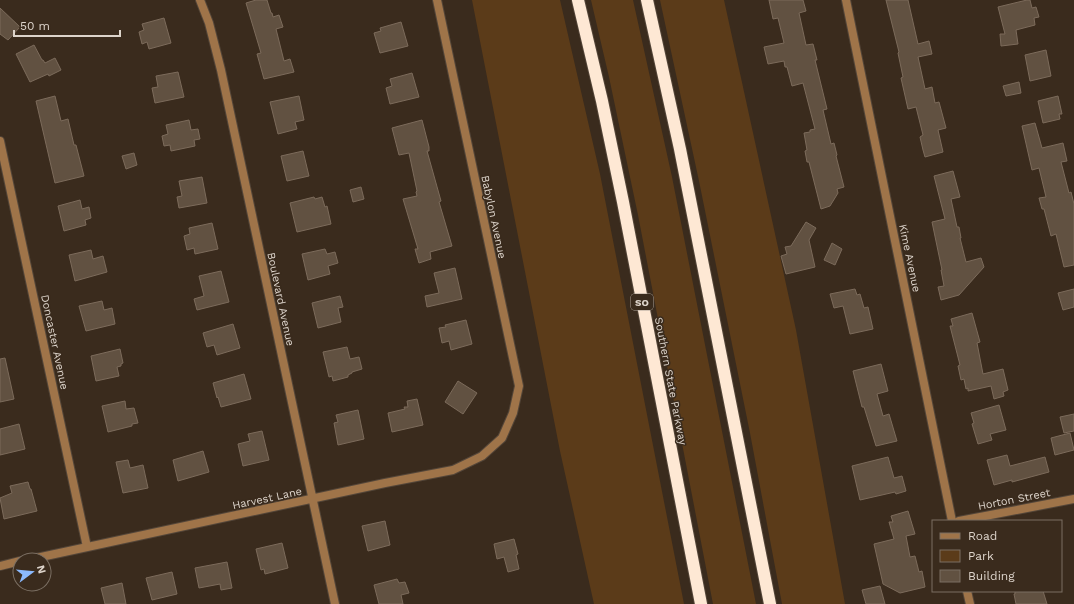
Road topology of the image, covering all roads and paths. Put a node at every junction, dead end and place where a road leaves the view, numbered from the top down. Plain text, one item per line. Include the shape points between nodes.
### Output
1 (200, 0) edge
2 (437, 0) edge
3 (578, 0) edge
4 (647, 0) edge
5 (846, 0) edge
6 (0, 142) edge
7 (502, 438) joint
8 (312, 499) junction
9 (1074, 499) edge
10 (952, 520) edge
11 (964, 520) edge
12 (87, 547) junction
13 (52, 555) edge
14 (12, 564) edge
15 (0, 566) edge
16 (967, 592) edge
17 (335, 604) edge
18 (701, 604) edge
19 (770, 604) edge
20 (970, 604) edge

1 - 8 street, Boulevard Avenue via 209,23 221,70
2 - 7 street, Babylon Avenue via 519,386 513,413
3 - 18 highway, Southern State Parkway / SO via 624,209
4 - 19 highway via 682,156
5 - 10 street, Kime Avenue
6 - 12 street, Doncaster Avenue
7 - 8 street, Harvest Lane via 482,456 453,470
8 - 12 street, Harvest Lane
8 - 17 street, Boulevard Avenue
9 - 11 street, Horton Street
12 - 13 street, Harvest Lane
14 - 15 street
16 - 20 street

